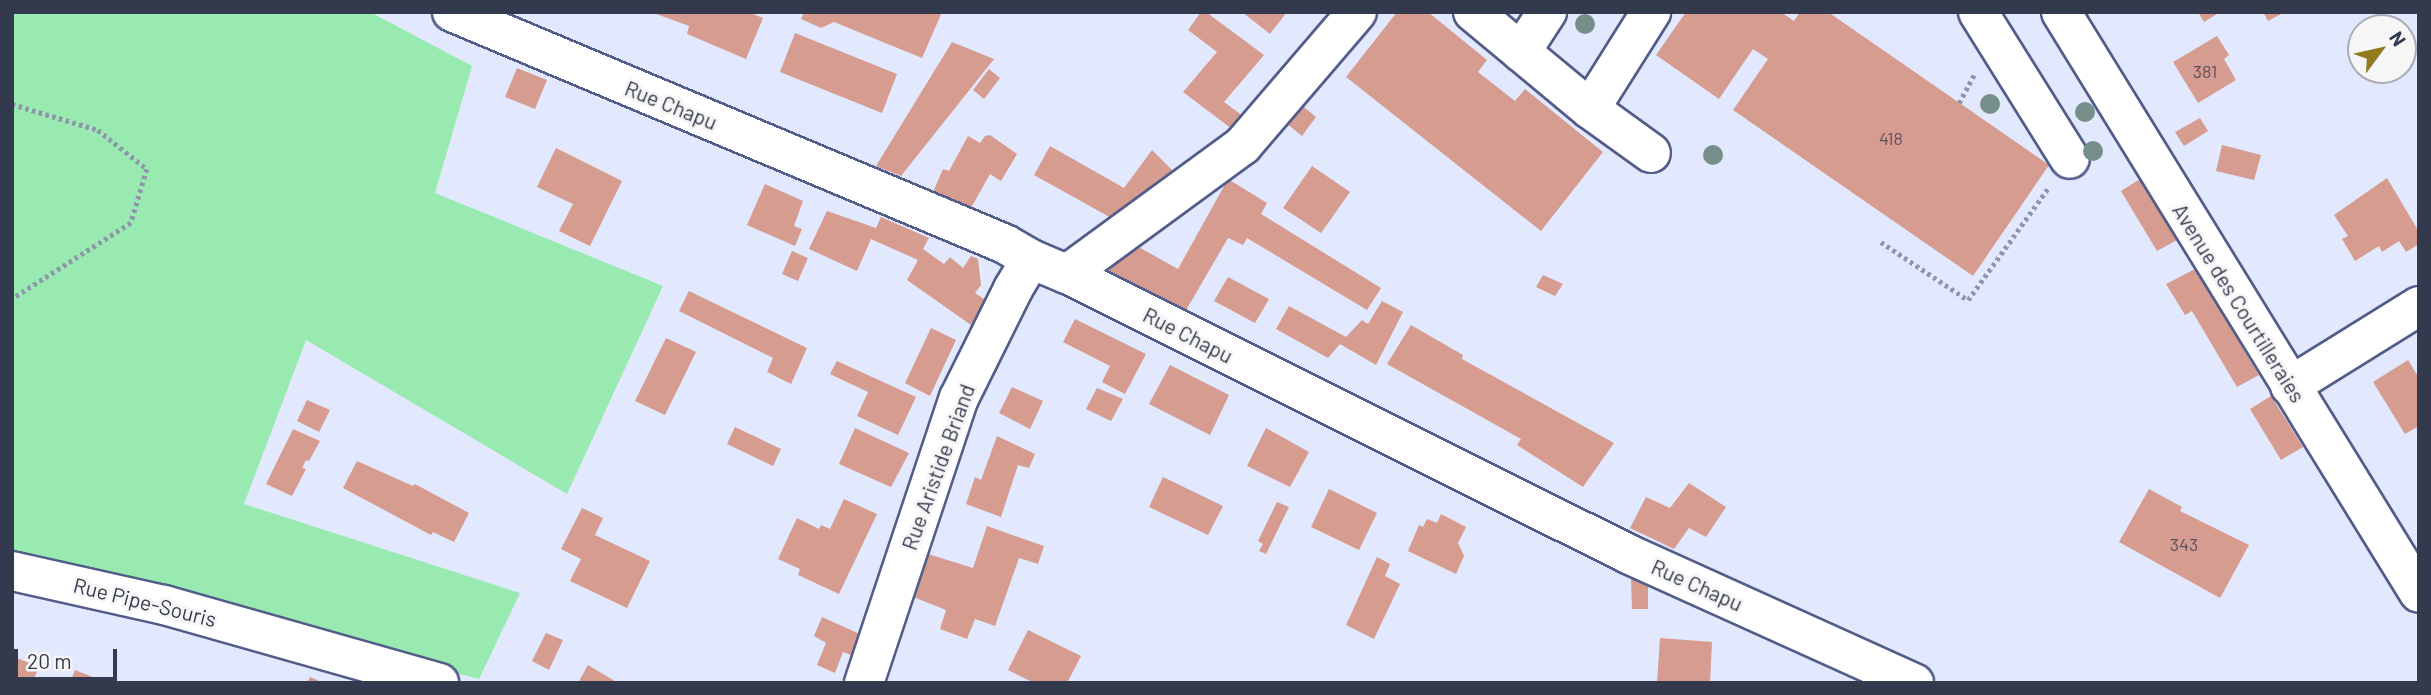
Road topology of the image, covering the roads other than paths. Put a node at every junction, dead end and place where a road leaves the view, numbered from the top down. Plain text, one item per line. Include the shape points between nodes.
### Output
1 (452, 12) edge
2 (1357, 12) edge
3 (1473, 12) edge
4 (1547, 12) edge
5 (1651, 12) edge
6 (1978, 12) edge
7 (2061, 12) edge
8 (1521, 52) junction
9 (1590, 109) junction
10 (1651, 153) dead end
11 (2070, 159) road end
12 (1031, 259) junction
13 (1067, 274) junction
14 (2419, 306) edge
15 (2290, 386) junction
16 (12, 570) edge
17 (2419, 593) edge
18 (439, 683) edge
19 (864, 683) edge
20 (1914, 683) edge

1 - 12 street, Rue Chapu via 1006,244
2 - 13 street via 1243,145
3 - 8 street
4 - 8 street
5 - 9 street
6 - 11 street
7 - 15 street, Avenue des Courtilleraies
8 - 9 street
9 - 10 street
12 - 13 street, Rue Chapu
12 - 19 street, Rue Aristide Briand via 959,398
13 - 20 street, Rue Chapu via 1628,554
14 - 15 street
15 - 17 street, Avenue des Courtilleraies
16 - 18 street, Rue Pipe-Souris via 164,605

